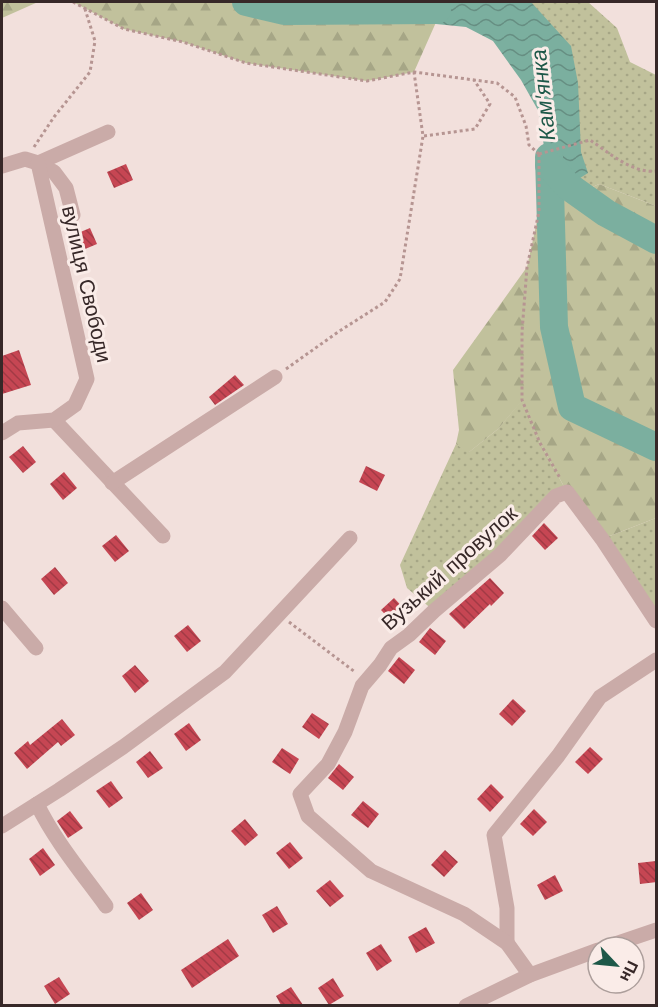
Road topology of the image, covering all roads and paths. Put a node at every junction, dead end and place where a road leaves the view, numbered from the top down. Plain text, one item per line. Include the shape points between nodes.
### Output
1 (74, 2) edge
2 (84, 8) junction
3 (414, 72) junction
4 (474, 80) junction
5 (108, 132) dead end
6 (423, 136) junction
7 (539, 154) junction
8 (31, 161) junction
9 (2, 166) edge
10 (657, 171) edge
11 (73, 215) dead end
12 (275, 377) joint
13 (54, 420) junction
14 (2, 433) edge
15 (112, 483) junction
16 (567, 492) junction
17 (163, 536) dead end
18 (350, 538) dead end
19 (2, 608) edge
20 (279, 615) junction
21 (657, 621) edge
22 (36, 648) dead end
23 (657, 660) edge
24 (366, 681) junction
25 (37, 804) junction
26 (2, 826) edge
27 (106, 906) dead end
28 (657, 930) edge
29 (642, 935) edge
30 (507, 943) junction
31 (586, 954) edge
32 (530, 975) junction
33 (466, 1005) edge

1 - 2 path
2 - 3 path via 124,29 183,42 246,63 366,81
2 - 8 path via 95,41 90,72 54,117
3 - 4 path
3 - 6 path
4 - 6 path via 490,104 475,129
4 - 7 path via 497,83 515,97 529,145
5 - 8 street
6 - 12 path via 399,279 385,303
7 - 10 path via 590,140 621,161 649,172
7 - 16 path via 539,212 527,267 522,332 522,400
8 - 9 street
8 - 11 street via 54,172 66,188
8 - 13 street, вулиця Свободи via 87,379 75,405
12 - 15 street
13 - 14 street via 18,423
13 - 15 street
15 - 17 street
16 - 21 street
16 - 24 street, Вузький провулок via 556,496 500,555 391,648
18 - 20 street
19 - 22 street
20 - 24 path
20 - 25 street via 225,672 158,723
23 - 30 street via 600,697 494,835 507,908
24 - 30 street, Вузький провулок via 328,764 300,794 308,816 371,871 465,914
25 - 26 street
25 - 27 street
28 - 29 street
30 - 32 street, Вузький провулок
31 - 32 street
32 - 33 street

